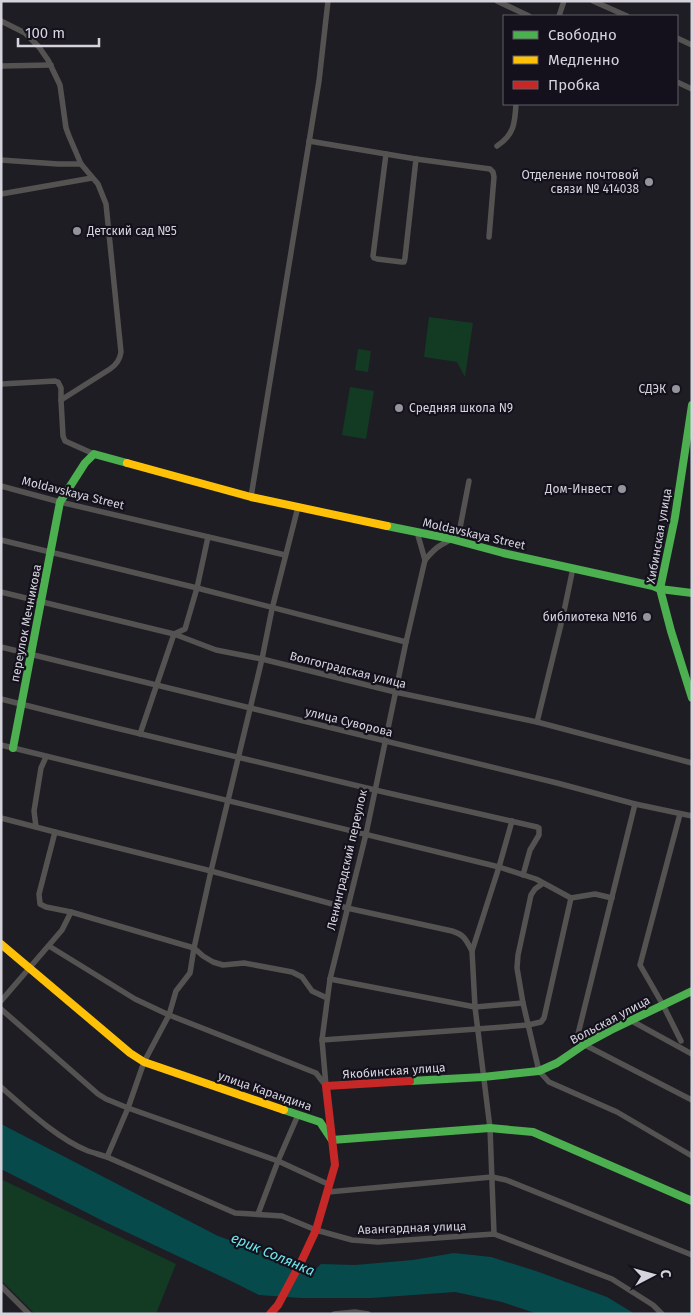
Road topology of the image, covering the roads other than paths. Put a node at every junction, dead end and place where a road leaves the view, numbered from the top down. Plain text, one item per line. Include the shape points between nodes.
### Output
1 (328, 1) edge
2 (497, 1) edge
3 (564, 1) edge
4 (593, 1) edge
5 (527, 15) edge
6 (559, 15) edge
7 (625, 15) edge
8 (1, 21) edge
9 (678, 38) edge
10 (692, 45) edge
11 (50, 65) junction
12 (1, 66) edge
13 (678, 82) edge
14 (692, 89) edge
15 (516, 105) edge
16 (309, 141) junction
17 (497, 146) dead end
18 (386, 154) junction
19 (416, 159) junction
20 (1, 160) edge
21 (80, 164) junction
22 (92, 178) junction
23 (1, 194) edge
24 (489, 237) dead end
25 (1, 384) edge
26 (61, 400) junction
27 (692, 405) edge
28 (94, 454) junction
29 (469, 481) dead end
30 (1, 486) edge
31 (251, 497) junction
32 (60, 502) junction
33 (298, 507) junction
34 (417, 532) junction
35 (208, 536) junction
36 (1, 540) edge
37 (451, 540) junction
38 (51, 552) junction
39 (285, 555) junction
40 (425, 560) junction
41 (573, 568) junction
42 (197, 588) junction
43 (660, 589) junction
44 (1, 592) edge
45 (692, 593) edge
46 (41, 603) junction
47 (272, 609) junction
48 (174, 634) junction
49 (406, 642) junction
50 (1, 647) edge
51 (31, 654) junction
52 (262, 659) junction
53 (157, 685) junction
54 (395, 692) junction
55 (1, 698) edge
56 (692, 698) edge
57 (21, 704) junction
58 (249, 708) junction
59 (537, 722) junction
60 (140, 734) junction
61 (385, 741) junction
62 (1, 745) edge
63 (13, 748) junction
64 (46, 757) junction
65 (238, 757) junction
66 (692, 763) edge
67 (375, 790) junction
68 (227, 801) junction
69 (635, 804) junction
70 (680, 814) junction
71 (692, 816) edge
72 (1, 818) edge
73 (512, 821) junction
74 (36, 826) junction
75 (55, 832) junction
76 (366, 834) junction
77 (499, 868) junction
78 (211, 871) junction
79 (523, 875) junction
80 (542, 884) junction
81 (570, 898) junction
82 (612, 898) junction
83 (347, 908) junction
84 (71, 912) junction
85 (1, 944) edge
86 (49, 946) junction
87 (194, 948) junction
88 (472, 951) junction
89 (30, 969) junction
90 (330, 979) junction
91 (692, 991) edge
92 (327, 998) junction
93 (1, 1001) edge
94 (523, 1003) junction
95 (664, 1005) junction
96 (475, 1007) junction
97 (1, 1009) edge
98 (169, 1015) junction
99 (630, 1020) junction
100 (528, 1025) junction
101 (477, 1029) junction
102 (322, 1040) junction
103 (681, 1041) dead end
104 (585, 1045) junction
105 (692, 1054) edge
106 (144, 1062) junction
107 (539, 1071) junction
108 (483, 1077) junction
109 (326, 1086) junction
110 (1, 1087) edge
111 (692, 1100) edge
112 (128, 1108) junction
113 (298, 1115) junction
114 (490, 1128) junction
115 (332, 1140) junction
116 (692, 1156) edge
117 (107, 1157) junction
118 (278, 1161) junction
119 (492, 1177) junction
120 (329, 1189) junction
121 (692, 1202) edge
122 (258, 1214) junction
123 (316, 1230) junction
124 (494, 1234) junction
125 (692, 1255) edge
126 (1, 1286) edge
127 (29, 1314) edge
128 (270, 1314) edge
129 (334, 1314) edge
130 (368, 1314) edge
131 (662, 1314) edge

1 - 16 street
2 - 5 street
3 - 6 street
4 - 7 street
8 - 11 street via 25,33
9 - 10 street
11 - 12 street
11 - 21 street via 60,85 66,128
13 - 14 street
15 - 17 street via 511,132
16 - 18 street
16 - 31 street
18 - 19 street
18 - 19 street via 373,254 377,259 404,262
19 - 24 street via 492,170
20 - 21 street
21 - 22 street
22 - 23 street
22 - 26 street via 106,204 121,352 114,366
25 - 26 street via 58,382
26 - 28 street via 64,439
27 - 43 street, Хибинская улица via 675,518
28 - 31 street, Moldavskaya Street
28 - 32 street
29 - 37 street via 459,533
30 - 32 street, Moldavskaya Street
31 - 33 street, Moldavskaya Street
32 - 35 street, Moldavskaya Street
32 - 38 street, переулок Мечникова
33 - 34 street, Moldavskaya Street
33 - 39 street
34 - 37 street, Moldavskaya Street
34 - 40 street
35 - 39 street, Moldavskaya Street
35 - 42 street
36 - 38 street
37 - 40 street via 441,544
37 - 41 street, Moldavskaya Street
38 - 42 street
38 - 46 street, переулок Мечникова
39 - 47 street
40 - 49 street, Ленинградский переулок
41 - 43 street, Moldavskaya Street
41 - 59 street
42 - 47 street
42 - 48 street via 185,630
43 - 45 street, Moldavskaya Street
43 - 56 street, Хибинская улица
44 - 46 street, Волгоградская улица
46 - 48 street, Волгоградская улица
46 - 51 street, переулок Мечникова
47 - 49 street
47 - 52 street
48 - 52 street, Волгоградская улица via 216,650
48 - 53 street
49 - 54 street, Ленинградский переулок
50 - 51 street, улица Суворова
51 - 53 street, улица Суворова
51 - 57 street, переулок Мечникова
52 - 54 street, Волгоградская улица
52 - 58 street
53 - 58 street, улица Суворова
53 - 60 street
54 - 59 street, Волгоградская улица
54 - 61 street, Ленинградский переулок
55 - 57 street
57 - 60 street
57 - 63 street, переулок Мечникова
58 - 61 street, улица Суворова
58 - 65 street
59 - 66 street, Волгоградская улица
60 - 65 street
61 - 67 street, Ленинградский переулок
61 - 69 street, улица Суворова
62 - 63 street
63 - 64 street
64 - 68 street
64 - 74 street via 34,811
65 - 67 street
65 - 68 street
67 - 73 street
67 - 76 street, Ленинградский переулок
68 - 76 street
68 - 78 street
69 - 70 street, улица Суворова
69 - 82 street
70 - 71 street, улица Суворова
70 - 95 street via 640,964
72 - 74 street
73 - 77 street
73 - 79 street via 539,828 540,835 530,850
74 - 75 street
75 - 78 street
75 - 84 street via 39,894 40,904
76 - 77 street
76 - 83 street, Ленинградский переулок
77 - 79 street
77 - 88 street
78 - 83 street
78 - 87 street
79 - 80 street
80 - 81 street
80 - 94 street via 531,895 518,954
81 - 82 street via 595,894
81 - 100 street via 543,1020
82 - 104 street via 577,1038
83 - 88 street via 459,933
83 - 90 street, Ленинградский переулок
84 - 86 street
84 - 87 street
85 - 89 street, улица Карандина
86 - 89 street
86 - 98 street, Якобинская улица via 135,999
87 - 92 street via 223,965 244,963 292,972 302,977 312,991
87 - 98 street via 190,973 176,991
88 - 96 street
89 - 93 street
89 - 106 street, улица Карандина
90 - 92 street, Ленинградский переулок
90 - 96 street
91 - 95 street, Вольская улица
92 - 102 street, Ленинградский переулок
94 - 96 street
94 - 100 street
95 - 99 street, Вольская улица
95 - 103 street
96 - 101 street
97 - 112 street via 98,1094
98 - 106 street
98 - 109 street, Якобинская улица via 316,1073
99 - 104 street, Вольская улица
99 - 105 street
100 - 101 street
100 - 107 street
101 - 102 street
101 - 108 street
102 - 109 street, Ленинградский переулок
104 - 107 street, Вольская улица
104 - 111 street
106 - 112 street
106 - 113 street, улица Карандина
107 - 108 street, Якобинская улица
107 - 116 street via 549,1082 617,1112
108 - 109 street, Якобинская улица
108 - 114 street
109 - 115 street, Ленинградский переулок
110 - 117 street, Авангардная улица via 63,1137
112 - 117 street
112 - 118 street
113 - 115 street, улица Карандина via 320,1122
113 - 118 street
114 - 115 street
114 - 119 street
114 - 121 street via 533,1132
115 - 120 street, Ленинградский переулок via 335,1166
117 - 122 street, Авангардная улица via 235,1213
118 - 120 street
118 - 122 street
119 - 120 street
119 - 124 street
119 - 125 street
120 - 123 street, Ленинградский переулок
122 - 123 street, Авангардная улица via 282,1216
123 - 124 street, Авангардная улица via 352,1240 378,1242
123 - 128 street, Ленинградский переулок via 278,1305
124 - 131 street, Авангардная улица via 612,1279
126 - 127 street
129 - 130 street

